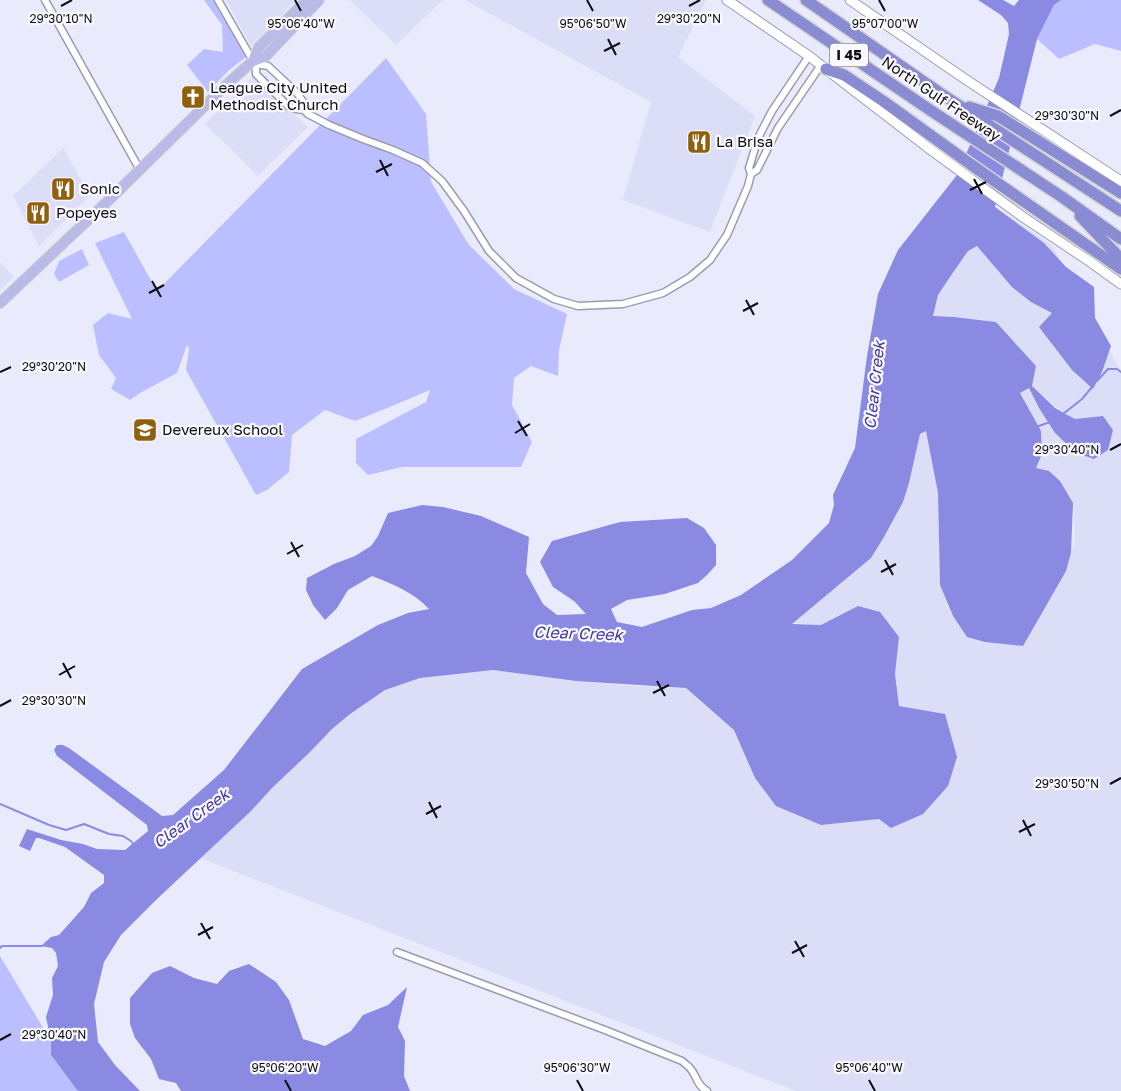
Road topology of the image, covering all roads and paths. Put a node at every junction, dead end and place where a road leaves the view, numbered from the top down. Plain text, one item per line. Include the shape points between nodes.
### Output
1 (46, 0) edge
2 (218, 0) edge
3 (307, 0) edge
4 (319, 0) edge
5 (727, 0) edge
6 (768, 0) edge
7 (806, 0) edge
8 (850, 0) edge
9 (809, 56) junction
10 (255, 63) junction
11 (823, 67) junction
12 (954, 102) junction
13 (304, 110) junction
14 (140, 170) junction
15 (751, 174) junction
16 (1121, 181) edge
17 (1121, 193) edge
18 (1062, 196) junction
19 (1121, 211) edge
20 (1121, 239) edge
21 (1121, 259) edge
22 (1121, 269) edge
23 (1121, 284) edge
24 (0, 303) edge
25 (397, 952) dead end
26 (707, 1091) edge

1 - 14 street
2 - 10 street
3 - 10 main road via 260,47
4 - 10 main road via 266,56
5 - 9 main road
6 - 18 highway, North Gulf Freeway / I 45
7 - 12 highway, North Gulf Freeway / I 45
8 - 16 main road
9 - 11 main road
9 - 15 street via 758,138 749,168
10 - 13 street via 268,66 297,93 304,103
10 - 13 street via 256,74 281,100 288,106
10 - 14 main road via 226,85
11 - 15 street via 778,128 757,170
11 - 22 highway via 844,75
11 - 23 main road via 1023,217
12 - 17 highway via 998,116
12 - 19 highway, North Gulf Freeway / I 45
13 - 15 street via 329,126 422,163 442,181 489,251 516,278 554,299 578,306 623,304 663,293 690,277 710,260 727,235
14 - 24 main road
18 - 20 highway, I 45
18 - 21 highway
25 - 26 street via 682,1061

